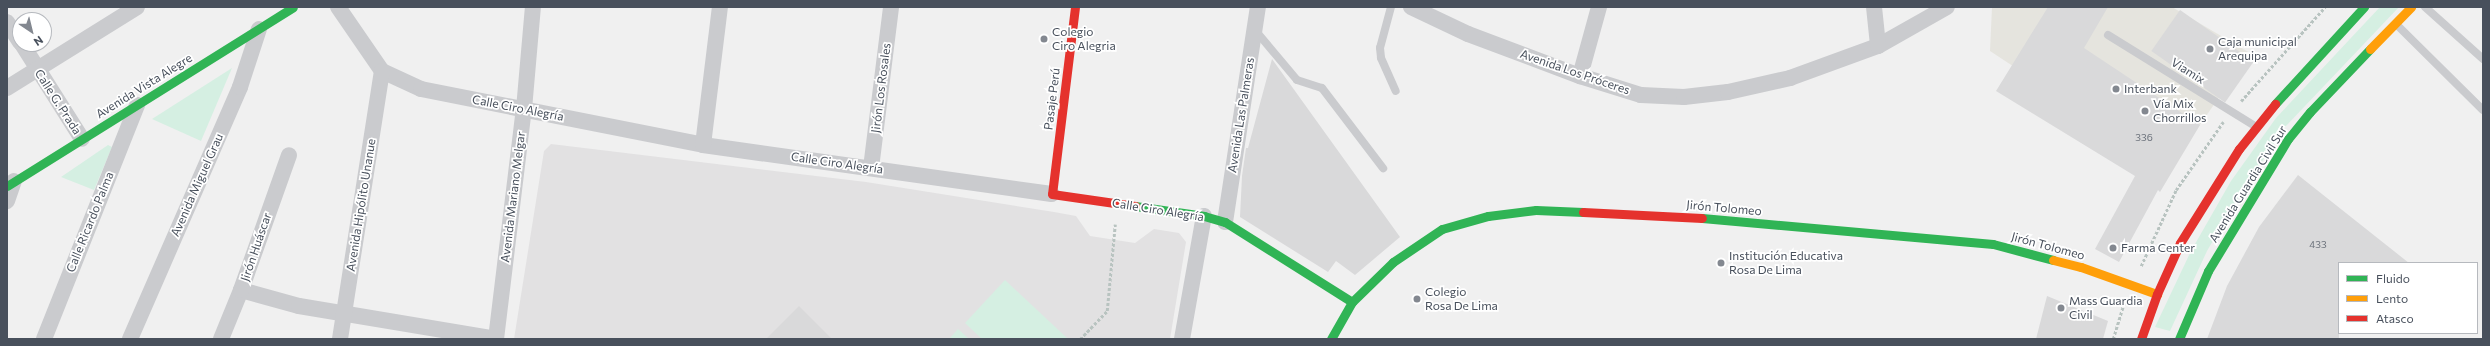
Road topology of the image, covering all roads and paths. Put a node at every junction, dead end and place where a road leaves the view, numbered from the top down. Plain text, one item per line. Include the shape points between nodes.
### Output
1 (137, 7) edge
2 (293, 7) edge
3 (338, 7) edge
4 (533, 7) edge
5 (720, 7) edge
6 (891, 7) edge
7 (1075, 7) edge
8 (1258, 7) edge
9 (1391, 7) edge
10 (1411, 7) edge
11 (1599, 7) edge
12 (1874, 7) edge
13 (1947, 7) edge
14 (2364, 7) edge
15 (2411, 7) edge
16 (2426, 7) edge
17 (2396, 23) junction
18 (259, 29) junction
19 (1254, 29) junction
20 (2108, 35) dead end
21 (1878, 46) junction
22 (27, 52) edge
23 (2483, 59) edge
24 (37, 69) junction
25 (382, 71) junction
26 (1580, 76) junction
27 (7, 88) edge
28 (1396, 91) dead end
29 (137, 105) junction
30 (524, 109) junction
31 (2483, 110) edge
32 (2256, 127) junction
33 (82, 139) junction
34 (703, 145) junction
35 (289, 155) dead end
36 (872, 168) junction
37 (1383, 168) dead end
38 (11, 184) edge
39 (1052, 194) junction
40 (7, 201) edge
41 (1117, 203) junction
42 (1204, 216) junction
43 (1225, 222) junction
44 (241, 290) junction
45 (2157, 294) junction
46 (1352, 302) junction
47 (344, 314) junction
48 (44, 339) edge
49 (130, 339) edge
50 (222, 339) edge
51 (340, 339) edge
52 (496, 339) edge
53 (1080, 339) edge
54 (1182, 339) edge
55 (1331, 339) edge
56 (2141, 339) edge
57 (2179, 339) edge

1 - 24 street
2 - 18 street, Avenida Vista Alegre
3 - 25 street
4 - 30 street, Avenida Mariano Melgar
5 - 34 street
6 - 36 street, Jirón Los Rosales
7 - 39 street, Pasaje Perú
8 - 19 street, Avenida Las Palmeras
9 - 28 lane via 1380,48 1381,58
10 - 26 street, Avenida Los Próceres via 1468,34
11 - 26 street
12 - 21 street
13 - 21 street, Avenida Los Próceres
14 - 32 street, Avenida Guardia Civil Sur via 2280,96
15 - 17 street, Avenida Guardia Civil Sur
16 - 23 lane
17 - 31 lane
17 - 57 street, Avenida Guardia Civil Sur via 2310,112 2288,139 2208,271
18 - 29 street, Avenida Vista Alegre
18 - 49 street, Avenida Miguel Grau via 240,87
19 - 37 lane via 1297,80 1322,88
19 - 43 street, Avenida Las Palmeras
20 - 32 lane, Viamix
21 - 26 street, Avenida Los Próceres via 1790,78 1728,92 1684,97 1640,95
22 - 24 street, Calle G. Prada
24 - 27 street
24 - 33 street, Calle G. Prada
25 - 30 street, Calle Ciro Alegría via 421,89
25 - 47 street, Avenida Hipólito Unanue
29 - 33 street, Avenida Vista Alegre
29 - 48 street, Calle Ricardo Palma
30 - 34 street, Calle Ciro Alegría
30 - 52 street, Avenida Mariano Melgar
32 - 45 street, Avenida Guardia Civil Sur via 2239,149 2180,243
33 - 38 street, Avenida Vista Alegre
34 - 36 street, Calle Ciro Alegría
35 - 44 street, Jirón Huáscar
36 - 39 street, Calle Ciro Alegría
38 - 40 street
39 - 41 street, Calle Ciro Alegría
41 - 42 street, Calle Ciro Alegría
41 - 53 path via 1107,311
42 - 43 street, Calle Ciro Alegría
42 - 54 street
43 - 46 street, Calle Ciro Alegría
44 - 47 street via 299,306
44 - 50 street, Jirón Huáscar
45 - 46 street, Jirón Tolomeo via 2082,267 1993,244 1663,215 1536,210 1488,216 1442,230 1393,262
45 - 56 street, Avenida Guardia Civil Sur
46 - 55 street, Jirón Tolomeo
47 - 51 street, Avenida Hipólito Unanue
47 - 52 street

